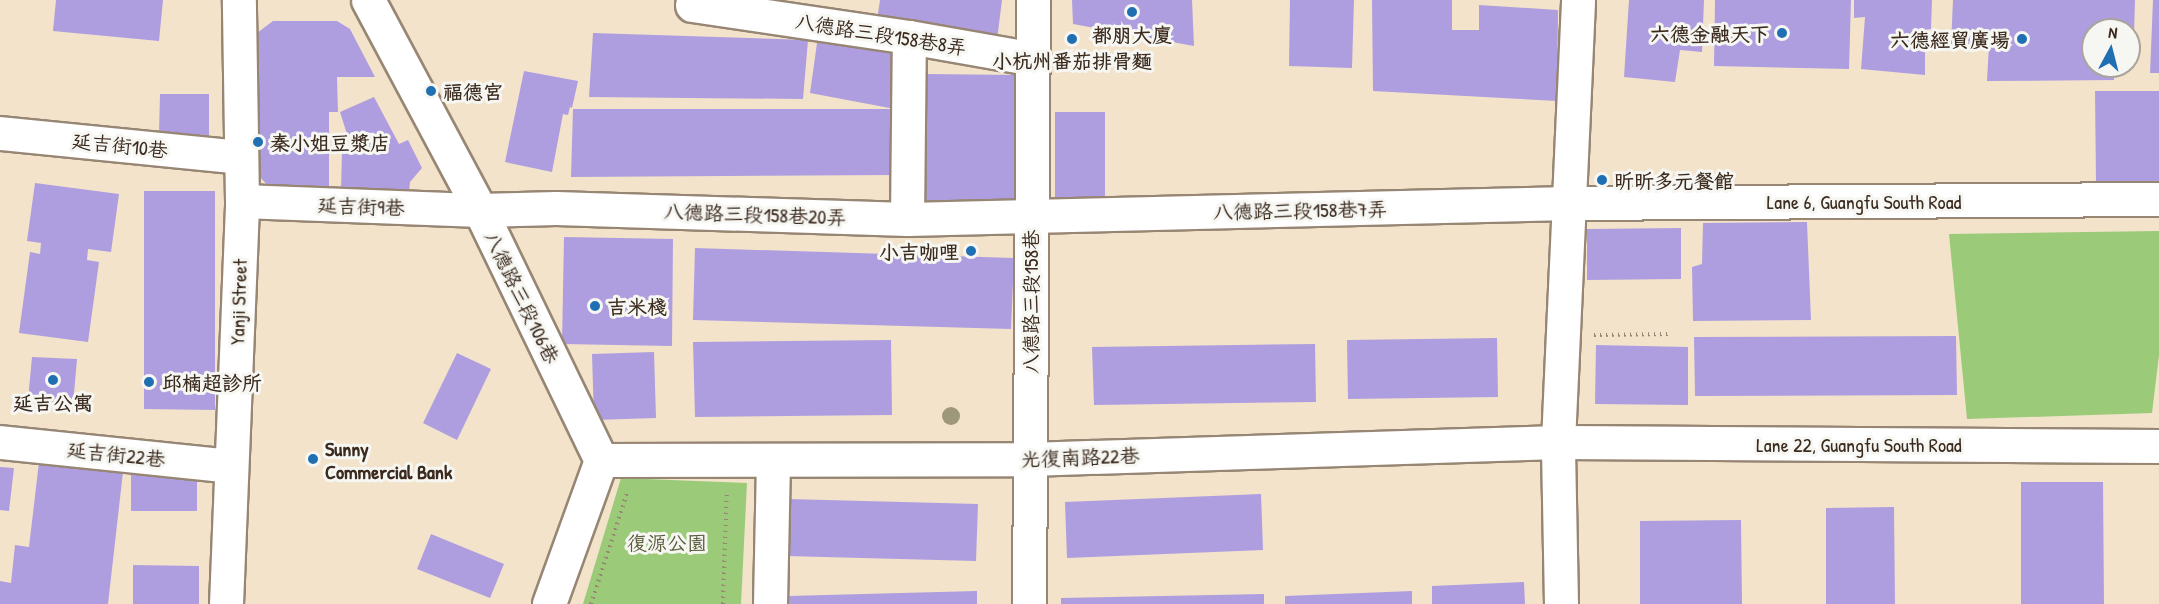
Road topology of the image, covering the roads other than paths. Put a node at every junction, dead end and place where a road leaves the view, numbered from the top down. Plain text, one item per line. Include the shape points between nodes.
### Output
1 (239, 0) edge
2 (368, 0) edge
3 (1033, 0) edge
4 (1578, 0) edge
5 (692, 5) dead end
6 (909, 37) junction
7 (1034, 59) junction
8 (0, 132) edge
9 (241, 157) junction
10 (2159, 198) edge
11 (242, 201) junction
12 (1569, 204) junction
13 (480, 210) junction
14 (1030, 216) junction
15 (907, 219) junction
16 (0, 442) edge
17 (1558, 442) junction
18 (2159, 446) edge
19 (1029, 459) junction
20 (601, 460) junction
21 (773, 460) junction
22 (231, 466) junction
23 (226, 604) edge
24 (549, 604) edge
25 (770, 604) edge
26 (1029, 604) edge
27 (1561, 604) edge

1 - 9 street, Yanji Street
2 - 13 street, 八德路三段106巷
3 - 7 street, 八德路三段158巷
4 - 12 street
5 - 6 street, 八德路三段158巷8弄
6 - 7 street, 八德路三段158巷8弄
6 - 15 street
7 - 14 street, 八德路三段158巷
8 - 9 street, 延吉街10巷
9 - 11 street, Yanji Street
10 - 12 street, Lane 6, Guangfu South Road
11 - 13 street, 延吉街9巷
11 - 22 street, Yanji Street
12 - 14 street, 八德路三段158巷7弄
12 - 17 street
13 - 15 street, 八德路三段158巷20弄 via 556,208
13 - 20 street, 八德路三段106巷
14 - 15 street, 八德路三段158巷20弄
14 - 19 street, 八德路三段158巷
16 - 22 street, 延吉街22巷
17 - 18 street, Lane 22, Guangfu South Road
17 - 19 street, 光復南路22巷
17 - 27 street
19 - 21 street, 光復南路22巷
19 - 26 street, 八德路三段158巷
20 - 21 street, 光復南路22巷
20 - 24 street
21 - 25 street
22 - 23 street, Yanji Street

